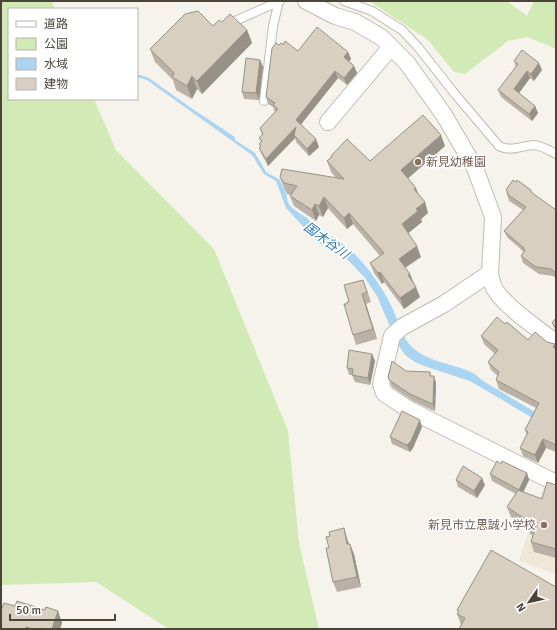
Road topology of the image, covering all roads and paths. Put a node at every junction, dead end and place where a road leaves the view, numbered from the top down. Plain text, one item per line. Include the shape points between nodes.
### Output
1 (279, 1) edge
2 (307, 1) edge
3 (344, 1) edge
4 (233, 22) edge
5 (391, 47) junction
6 (264, 102) dead end
7 (328, 122) dead end
8 (556, 154) edge
9 (490, 273) junction
10 (556, 343) edge
11 (556, 484) edge

1 - 4 lane
1 - 6 lane via 272,26
2 - 5 street via 335,16 355,22 381,37
3 - 8 lane via 372,11 402,30 499,146 505,149 534,145
5 - 7 street
5 - 9 street via 407,63 444,115 475,168 493,217
9 - 10 street via 495,290 506,303
9 - 11 street via 397,332 381,384 384,393 415,412

